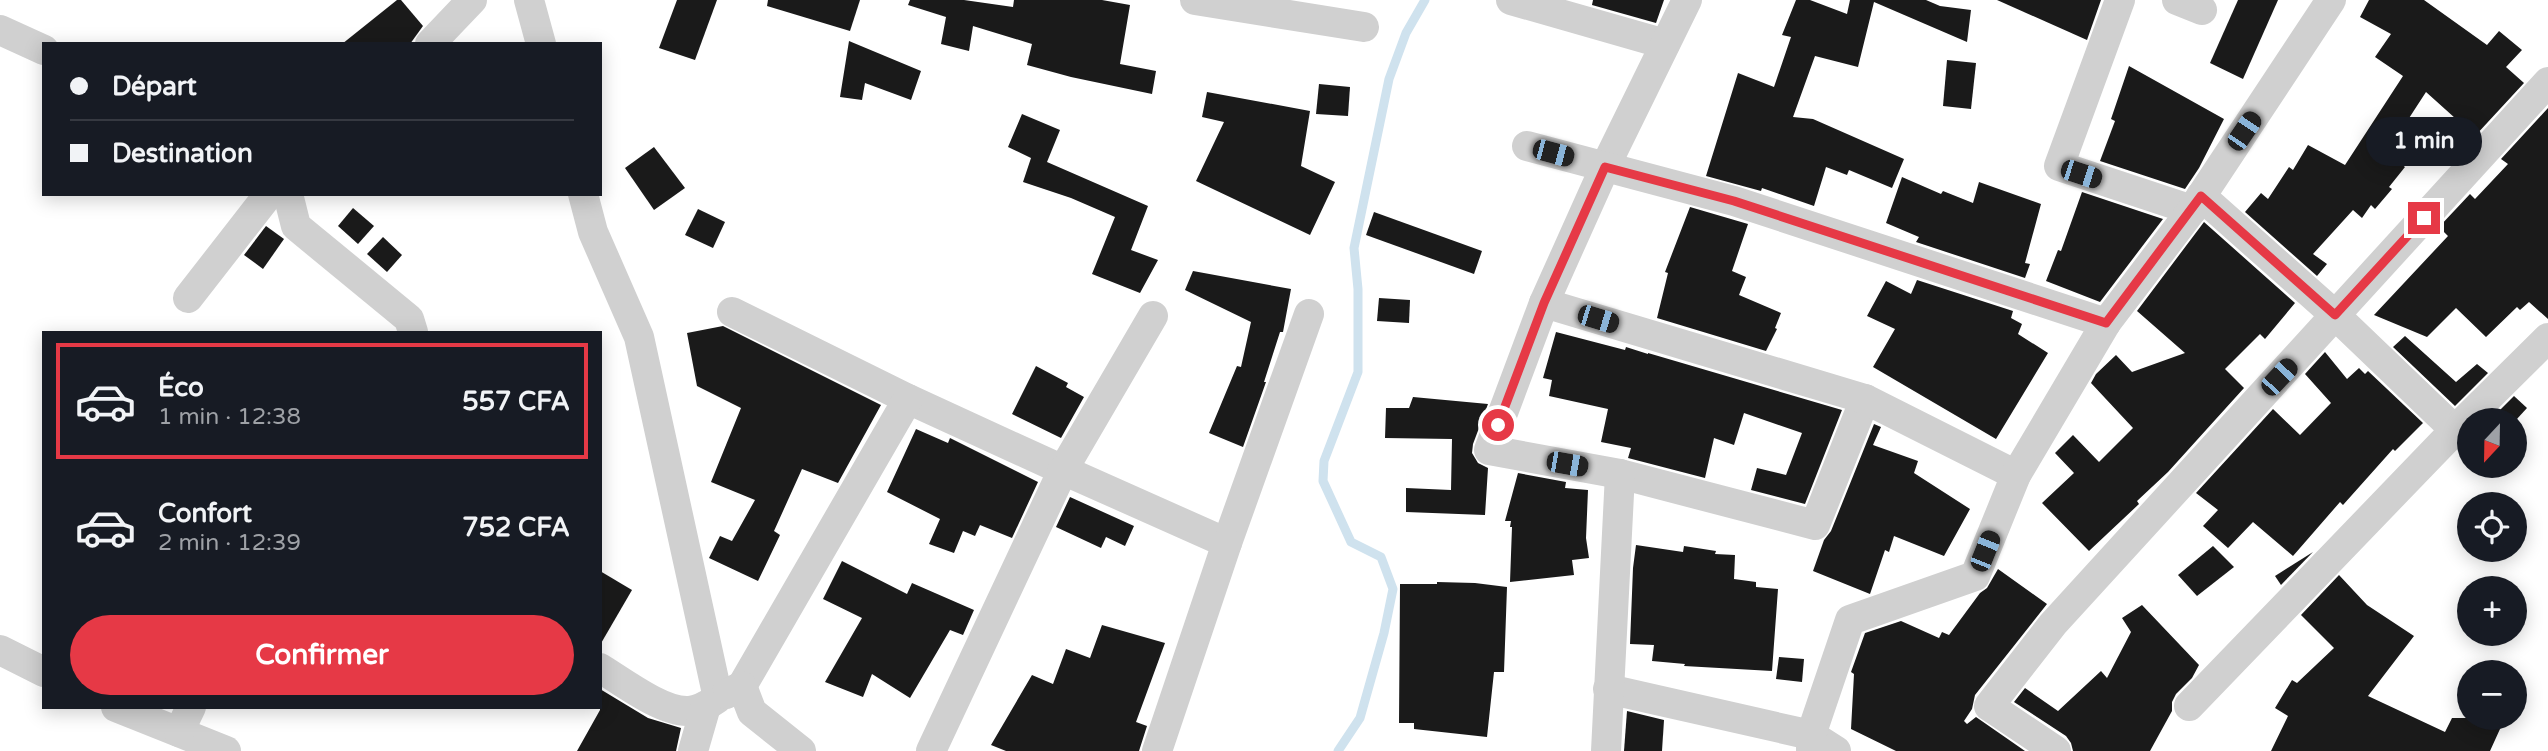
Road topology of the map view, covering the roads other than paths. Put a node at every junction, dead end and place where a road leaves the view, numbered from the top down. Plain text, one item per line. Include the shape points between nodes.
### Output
1 (472, 0) edge
2 (529, 0) edge
3 (1511, 0) edge
4 (1687, 0) edge
5 (2120, 0) edge
6 (2331, 0) edge
7 (1208, 1) edge
8 (1364, 27) dead end
9 (0, 30) edge
10 (432, 42) edge
11 (540, 42) edge
12 (1665, 44) junction
13 (42, 49) edge
14 (2548, 82) edge
15 (1527, 146) dead end
16 (1605, 167) junction
17 (267, 196) edge
18 (289, 196) edge
19 (584, 196) edge
20 (2197, 203) junction
21 (188, 298) dead end
22 (1544, 303) junction
23 (732, 312) dead end
24 (1309, 314) dead end
25 (2335, 315) junction
26 (1153, 316) dead end
27 (2106, 323) junction
28 (413, 331) edge
29 (2548, 338) edge
30 (908, 399) junction
31 (1865, 399) junction
32 (2455, 430) junction
33 (1063, 470) junction
34 (1620, 474) junction
35 (2016, 475) junction
36 (1227, 543) junction
37 (0, 650) edge
38 (602, 669) edge
39 (42, 671) edge
40 (1608, 689) junction
41 (722, 697) junction
42 (2189, 706) dead end
43 (127, 709) edge
44 (185, 720) edge
45 (1811, 743) edge
46 (226, 751) edge
47 (693, 751) edge
48 (801, 751) edge
49 (932, 751) edge
50 (1157, 751) edge
51 (1606, 751) edge
52 (1836, 751) edge
53 (2056, 751) edge

1 - 10 street
2 - 11 street
3 - 12 street
4 - 12 street
5 - 20 street via 2059,166
6 - 20 street
7 - 8 street
9 - 13 street
12 - 16 street
14 - 25 street
15 - 16 street
16 - 22 street
16 - 27 street via 1734,201
17 - 21 street
18 - 28 street via 296,226 408,319
19 - 41 street via 593,232 639,337
20 - 25 street
20 - 27 street
22 - 31 street
22 - 34 street via 1489,450
23 - 30 street
24 - 36 street
25 - 32 street
25 - 53 street via 2053,624 1989,706
26 - 33 street
27 - 35 street
29 - 32 street
30 - 33 street
30 - 41 street
31 - 34 street via 1815,525
31 - 35 street
32 - 42 street
33 - 36 street
33 - 49 street
34 - 40 street
35 - 45 street via 1975,576 1850,620
36 - 50 street
37 - 39 street
38 - 41 street via 668,708 689,712
40 - 45 street
40 - 51 street
41 - 47 street
41 - 48 street via 752,712
43 - 44 street
44 - 46 street
45 - 52 street

